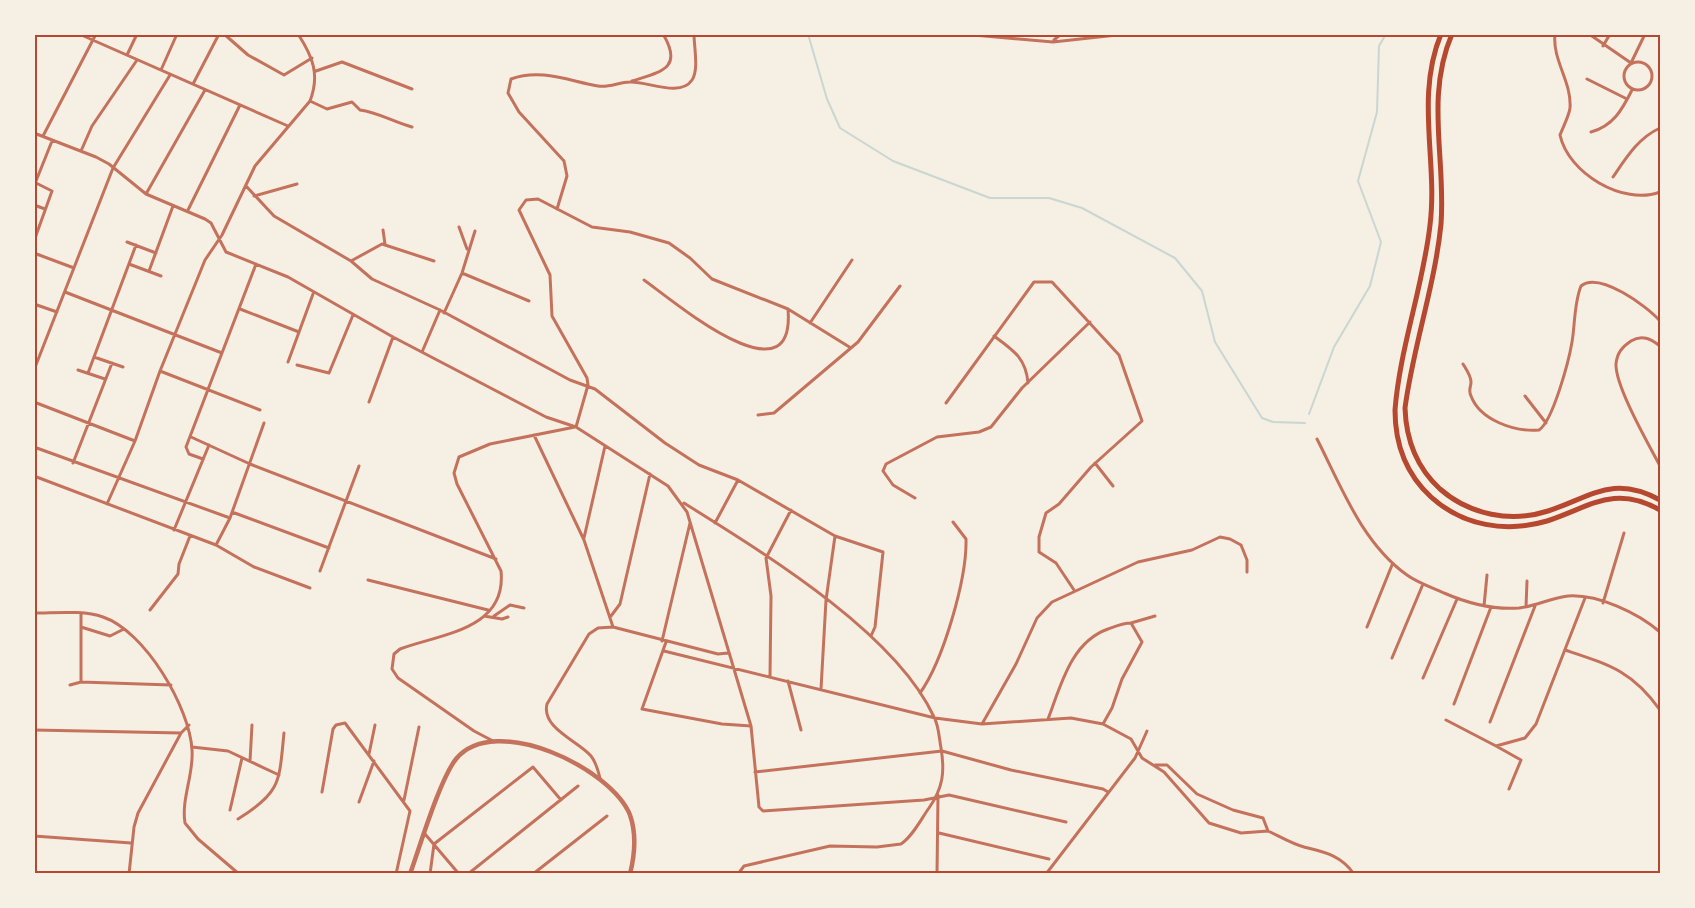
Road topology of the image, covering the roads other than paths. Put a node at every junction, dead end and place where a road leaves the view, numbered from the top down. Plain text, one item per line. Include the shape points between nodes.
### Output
1 (79, 34) edge
2 (96, 34) edge
3 (137, 34) edge
4 (177, 34) edge
5 (219, 34) edge
6 (224, 34) edge
7 (298, 34) edge
8 (663, 34) edge
9 (694, 34) edge
10 (962, 34) edge
11 (1061, 34) edge
12 (1126, 34) edge
13 (1441, 34) edge
14 (1452, 34) edge
15 (1555, 34) edge
16 (1589, 34) edge
17 (1610, 34) edge
18 (1645, 34) edge
19 (93, 41) junction
20 (1053, 42) junction
21 (1603, 46) junction
22 (127, 56) junction
23 (312, 58) junction
24 (137, 60) junction
25 (1631, 63) junction
26 (161, 70) junction
27 (316, 71) junction
28 (1660, 74) edge
29 (170, 75) junction
30 (1653, 75) junction
31 (1587, 79) dead end
32 (630, 82) junction
33 (193, 84) junction
34 (412, 89) dead end
35 (205, 90) junction
36 (1632, 90) junction
37 (1627, 99) junction
38 (310, 101) junction
39 (240, 105) junction
40 (288, 126) junction
41 (412, 127) dead end
42 (1660, 128) edge
43 (1591, 132) dead end
44 (34, 133) edge
45 (43, 136) junction
46 (52, 141) junction
47 (81, 151) junction
48 (113, 168) junction
49 (1613, 177) dead end
50 (297, 184) dead end
51 (35, 185) edge
52 (246, 186) junction
53 (1660, 192) edge
54 (146, 194) junction
55 (254, 196) junction
56 (34, 205) edge
57 (174, 205) junction
58 (556, 208) junction
59 (45, 209) junction
60 (188, 210) junction
61 (459, 227) dead end
62 (382, 230) dead end
63 (475, 231) dead end
64 (34, 241) edge
65 (219, 241) junction
66 (127, 242) dead end
67 (385, 244) junction
68 (136, 245) junction
69 (468, 250) junction
70 (34, 253) edge
71 (156, 253) junction
72 (852, 260) dead end
73 (351, 261) junction
74 (434, 261) dead end
75 (129, 264) junction
76 (256, 264) junction
77 (74, 268) junction
78 (149, 271) junction
79 (462, 273) junction
80 (160, 276) dead end
81 (644, 280) dead end
82 (900, 285) dead end
83 (65, 292) junction
84 (314, 293) junction
85 (529, 302) dead end
86 (34, 304) edge
87 (112, 309) junction
88 (240, 309) junction
89 (788, 309) junction
90 (57, 312) junction
91 (442, 312) junction
92 (353, 315) junction
93 (1660, 321) edge
94 (1090, 322) junction
95 (810, 323) junction
96 (299, 332) junction
97 (175, 335) junction
98 (994, 336) junction
99 (393, 337) junction
100 (1660, 346) edge
101 (851, 348) junction
102 (422, 352) junction
103 (222, 353) junction
104 (94, 357) junction
105 (288, 362) dead end
106 (112, 363) junction
107 (1463, 364) dead end
108 (297, 365) dead end
109 (123, 367) dead end
110 (34, 370) edge
111 (78, 370) dead end
112 (160, 371) junction
113 (88, 373) junction
114 (105, 380) junction
115 (1028, 383) junction
116 (588, 385) junction
117 (208, 389) junction
118 (1525, 396) dead end
119 (34, 402) edge
120 (369, 402) dead end
121 (946, 403) dead end
122 (260, 410) dead end
123 (758, 415) dead end
124 (89, 422) junction
125 (264, 423) dead end
126 (1546, 423) junction
127 (576, 427) junction
128 (534, 435) junction
129 (190, 437) junction
130 (1317, 439) dead end
131 (135, 441) junction
132 (209, 445) junction
133 (605, 446) junction
134 (34, 447) edge
135 (203, 459) junction
136 (73, 463) junction
137 (1095, 463) junction
138 (250, 464) junction
139 (359, 466) dead end
140 (1660, 466) edge
141 (650, 474) junction
142 (34, 476) edge
143 (120, 479) junction
144 (738, 480) junction
145 (1113, 486) dead end
146 (915, 498) dead end
147 (347, 500) junction
148 (1660, 500) edge
149 (682, 502) junction
150 (186, 503) junction
151 (107, 504) junction
152 (791, 510) junction
153 (1660, 510) edge
154 (232, 512) junction
155 (230, 518) junction
156 (953, 522) dead end
157 (690, 523) junction
158 (715, 523) junction
159 (174, 530) junction
160 (1624, 533) dead end
161 (190, 536) junction
162 (835, 536) junction
163 (584, 540) junction
164 (216, 545) junction
165 (329, 548) junction
166 (766, 558) junction
167 (498, 560) junction
168 (1393, 564) junction
169 (320, 571) dead end
170 (1247, 572) dead end
171 (1487, 575) dead end
172 (368, 580) dead end
173 (1527, 581) dead end
174 (1423, 584) junction
175 (310, 588) dead end
176 (1074, 590) junction
177 (1585, 598) junction
178 (1457, 599) junction
179 (826, 600) junction
180 (1603, 603) junction
181 (1535, 605) junction
182 (1484, 606) junction
183 (1491, 607) junction
184 (1526, 607) junction
185 (524, 608) dead end
186 (150, 610) dead end
187 (488, 610) junction
188 (34, 613) edge
189 (81, 614) junction
190 (483, 616) junction
191 (494, 616) junction
192 (1155, 616) dead end
193 (508, 617) dead end
194 (610, 617) junction
195 (1131, 623) junction
196 (81, 627) junction
197 (613, 627) junction
198 (1367, 627) dead end
199 (124, 629) junction
200 (1660, 632) edge
201 (871, 636) junction
202 (664, 642) junction
203 (1565, 650) junction
204 (664, 651) junction
205 (728, 653) junction
206 (1392, 658) dead end
207 (733, 669) junction
208 (770, 676) junction
209 (1423, 678) dead end
210 (788, 681) junction
211 (81, 682) junction
212 (171, 684) junction
213 (70, 685) dead end
214 (821, 689) junction
215 (920, 693) junction
216 (1454, 704) dead end
217 (1660, 710) edge
218 (935, 718) junction
219 (1048, 719) junction
220 (1446, 720) dead end
221 (1490, 722) dead end
222 (982, 724) junction
223 (1103, 724) junction
224 (189, 725) junction
225 (252, 725) dead end
226 (375, 725) dead end
227 (751, 726) junction
228 (419, 727) dead end
229 (34, 730) edge
230 (801, 730) dead end
231 (1147, 731) dead end
232 (181, 733) junction
233 (284, 733) dead end
234 (493, 741) junction
235 (1496, 746) junction
236 (192, 747) junction
237 (1137, 750) junction
238 (942, 751) junction
239 (369, 754) junction
240 (242, 758) junction
241 (250, 761) junction
242 (374, 761) junction
243 (1153, 765) junction
244 (755, 772) junction
245 (279, 775) junction
246 (600, 778) junction
247 (578, 786) dead end
248 (1509, 789) dead end
249 (322, 792) dead end
250 (1108, 792) junction
251 (938, 795) junction
252 (404, 800) junction
253 (561, 800) junction
254 (359, 802) dead end
255 (230, 810) dead end
256 (607, 816) dead end
257 (238, 819) dead end
258 (1066, 822) dead end
259 (1268, 831) junction
260 (939, 833) junction
261 (425, 834) junction
262 (34, 836) edge
263 (132, 843) junction
264 (434, 844) junction
265 (1049, 859) dead end
266 (129, 873) edge
267 (238, 873) edge
268 (396, 873) edge
269 (410, 873) edge
270 (430, 873) edge
271 (459, 873) edge
272 (468, 873) edge
273 (533, 873) edge
274 (630, 873) edge
275 (738, 873) edge
276 (937, 873) edge
277 (1046, 873) edge
278 (1354, 873) edge

1 - 19 street
2 - 19 street
3 - 22 street
4 - 26 street
5 - 33 street
6 - 23 street via 248,55 284,75
7 - 23 street
8 - 32 street via 671,53 669,65
9 - 32 street via 694,74 685,86
10 - 20 street
11 - 20 street
12 - 20 street
13 - 153 main road via 1427,87 1430,227 1395,410 1396,433 1407,465 1420,485 1443,507 1492,526 1533,524 1610,498 1633,499
14 - 148 main road via 1437,87 1440,225 1405,408 1411,447 1439,488 1463,505 1491,514 1531,515 1585,494 1613,489 1638,491
15 - 53 street via 1556,55 1568,88 1570,111 1560,135 1566,152 1608,187 1639,195
16 - 21 street
17 - 21 street
18 - 25 street
19 - 22 street
19 - 45 street
21 - 25 street
22 - 24 street
23 - 27 street
24 - 26 street
24 - 47 street via 92,126
25 - 30 street via 1647,65
25 - 36 street via 1623,77
26 - 29 street
27 - 34 street via 342,62
27 - 38 street
28 - 30 street
29 - 33 street
29 - 48 street
30 - 36 street via 1645,89
31 - 37 street
32 - 58 street via 605,86 541,75 515,78 509,83 508,93 519,112 564,161 567,169
33 - 35 street
35 - 39 street
35 - 54 street
36 - 37 street
37 - 43 street via 1615,119 1604,129
38 - 40 street
38 - 41 street via 327,109 352,102 360,110 372,110 380,117
39 - 40 street
39 - 60 street
40 - 52 street via 255,166
42 - 49 street via 1644,137
44 - 45 street
45 - 46 street
46 - 47 street
46 - 51 street
47 - 48 street
48 - 54 street
48 - 77 street
50 - 55 street
51 - 59 street via 52,191
52 - 55 street
52 - 65 street
54 - 57 street
55 - 73 street via 273,216
56 - 59 street
57 - 60 street
57 - 71 street
58 - 89 street via 589,226 662,240 690,258 712,279
58 - 116 street via 531,198 520,206 550,275 552,316
59 - 64 street
60 - 65 street via 211,223
61 - 69 street
62 - 67 street
63 - 69 street
65 - 76 street via 226,252
65 - 97 street via 205,260
66 - 68 street
67 - 73 street
67 - 74 street
68 - 71 street
68 - 75 street
69 - 79 street
70 - 77 street
71 - 78 street
72 - 95 street
73 - 91 street via 372,279
75 - 78 street
75 - 87 street
76 - 84 street
76 - 88 street
77 - 83 street
78 - 80 street
79 - 85 street
79 - 91 street
81 - 89 street via 711,329 760,351 770,350 780,342 788,327
82 - 101 street
83 - 87 street
83 - 90 street
84 - 92 street
84 - 96 street
86 - 90 street
87 - 97 street
87 - 104 street
88 - 96 street
88 - 103 street
89 - 95 street
90 - 110 street
91 - 102 street
91 - 116 street via 570,380
92 - 99 street
92 - 108 street via 329,373
93 - 126 street via 1607,284 1590,281 1581,286 1572,346
94 - 98 street via 1052,282 1044,280 1034,282
94 - 115 street
94 - 137 street via 1119,355 1142,421
95 - 101 street
96 - 105 street
97 - 103 street
97 - 112 street
98 - 115 street via 1020,355
98 - 121 street
99 - 102 street
99 - 120 street
100 - 140 street via 1651,339 1634,339 1622,348 1616,362 1621,384
101 - 123 street via 774,413
102 - 127 street via 546,417
103 - 117 street
104 - 106 street
104 - 113 street
106 - 109 street
106 - 114 street
107 - 126 street via 1471,381 1469,392 1474,404 1490,419 1533,430
111 - 113 street
112 - 117 street
112 - 131 street
113 - 114 street
114 - 124 street
115 - 146 street via 988,429 937,437 886,464 883,471 887,480
116 - 127 street
116 - 144 street via 699,465
117 - 122 street
117 - 129 street
118 - 126 street
119 - 124 street
124 - 131 street
124 - 136 street
125 - 138 street
127 - 128 street
127 - 133 street
128 - 163 street
128 - 167 street via 479,447 455,463 457,484
129 - 132 street
129 - 135 street via 187,451
130 - 168 street via 1360,524
131 - 143 street
132 - 135 street
132 - 138 street
133 - 141 street
133 - 163 street
134 - 136 street
135 - 150 street
136 - 143 street
137 - 145 street
137 - 176 street via 1046,513 1039,537 1039,552 1056,563
138 - 147 street
138 - 154 street
139 - 147 street
141 - 149 street
141 - 194 street via 620,604
142 - 151 street
143 - 150 street
143 - 151 street
144 - 152 street
144 - 158 street
147 - 165 street
147 - 167 street
149 - 157 street
149 - 158 street
150 - 155 street
150 - 159 street
151 - 159 street
152 - 162 street
152 - 166 street
154 - 155 street
154 - 165 street
155 - 164 street
156 - 215 street via 966,539 964,564 941,652
157 - 202 street
157 - 205 street
158 - 166 street
159 - 161 street
160 - 180 street
161 - 164 street
161 - 186 street via 178,564 178,574
162 - 179 street
162 - 201 street via 883,552
163 - 194 street
164 - 175 street via 254,567
165 - 169 street
166 - 179 street
166 - 208 street via 771,596
167 - 187 street via 502,583
168 - 174 street
168 - 198 street
170 - 176 street via 1241,545 1220,537 1192,550 1138,562
171 - 182 street
172 - 187 street
173 - 184 street
174 - 178 street
174 - 206 street
176 - 222 street via 1052,602 1037,618
177 - 180 street
177 - 181 street via 1568,596
177 - 203 street
178 - 182 street
178 - 209 street
179 - 201 street
179 - 214 street
180 - 200 street via 1640,618
181 - 184 street
181 - 221 street
182 - 183 street
183 - 184 street
183 - 216 street
185 - 191 street via 510,605
187 - 190 street
188 - 189 street
189 - 196 street
189 - 199 street via 103,617
190 - 191 street
190 - 234 street via 453,634 400,649 394,654 392,669 398,678
191 - 193 street
192 - 195 street
194 - 197 street
195 - 219 street via 1099,632 1083,645 1072,661
195 - 223 street via 1142,642
196 - 199 street via 110,636
196 - 211 street
197 - 202 street
197 - 246 street via 598,628 589,634 546,708 552,724 590,755
199 - 212 street
201 - 215 street
202 - 204 street
202 - 205 street
203 - 217 street via 1628,675
203 - 235 street via 1533,731 1517,742
204 - 207 street
204 - 227 street via 642,709
205 - 207 street
207 - 208 street
207 - 227 street
208 - 210 street
210 - 214 street
210 - 230 street
211 - 212 street
211 - 213 street
212 - 224 street
214 - 218 street
215 - 218 street
218 - 222 street
218 - 238 street
219 - 222 street
219 - 223 street via 1071,718
220 - 235 street
223 - 237 street via 1131,739
224 - 232 street
224 - 236 street
225 - 241 street
226 - 239 street
227 - 244 street
228 - 252 street
229 - 232 street
231 - 237 street
232 - 263 street via 138,813
233 - 245 street
234 - 246 street via 534,747
234 - 261 street via 477,744 456,759
235 - 248 street via 1521,760
236 - 240 street via 220,749
236 - 267 street via 185,823
237 - 243 street
237 - 250 street via 1136,758
238 - 244 street
238 - 250 street
238 - 251 street via 943,777
239 - 242 street
239 - 249 street via 348,724 336,725
240 - 241 street
240 - 255 street
241 - 245 street
242 - 252 street
242 - 254 street
243 - 259 street via 1167,765 1197,794 1263,818
243 - 259 street via 1164,772 1209,823 1240,833
244 - 251 street via 763,812 924,800
245 - 257 street via 269,796
246 - 274 street via 629,814 635,847
247 - 253 street
250 - 277 street
251 - 258 street
251 - 260 street
251 - 275 street via 905,841 896,845 838,845 744,866
252 - 268 street via 410,818
253 - 264 street via 533,767
253 - 272 street
256 - 273 street
259 - 278 street via 1333,855
260 - 265 street
260 - 276 street
261 - 264 street
261 - 269 street
262 - 263 street
263 - 266 street
264 - 270 street
264 - 271 street

